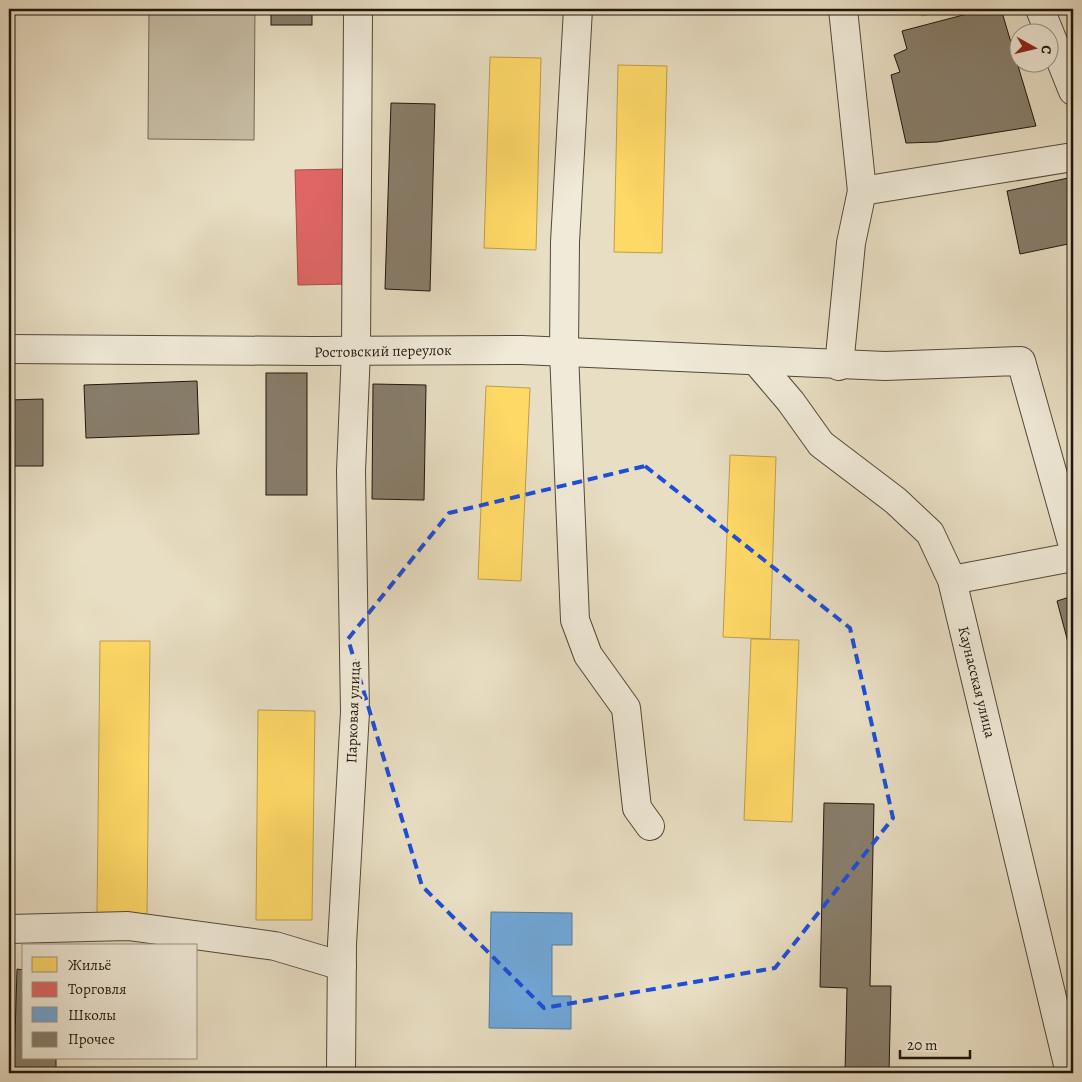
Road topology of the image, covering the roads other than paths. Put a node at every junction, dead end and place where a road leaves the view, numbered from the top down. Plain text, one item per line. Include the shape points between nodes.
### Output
1 (358, 9) edge
2 (578, 9) edge
3 (843, 9) edge
4 (1040, 9) edge
5 (1073, 91) edge
6 (1073, 157) edge
7 (862, 191) junction
8 (9, 349) edge
9 (356, 350) junction
10 (564, 352) junction
11 (757, 362) junction
12 (839, 366) junction
13 (1073, 546) edge
14 (1073, 556) edge
15 (952, 580) junction
16 (650, 826) dead end
17 (9, 929) edge
18 (342, 966) junction
19 (341, 1073) edge
20 (1070, 1073) edge

1 - 9 street, Парковая улица
2 - 10 street via 565,242
3 - 7 street
4 - 5 street
6 - 7 street
7 - 12 street via 851,243
8 - 9 street, Ростовский переулок
9 - 10 street, Ростовский переулок
9 - 18 street, Парковая улица via 351,471 355,712
10 - 11 street, Ростовский переулок
10 - 16 street via 575,620 588,655 626,708 637,808
11 - 12 street, Ростовский переулок
11 - 15 street, Каунасская улица via 821,444 896,501 930,533
12 - 13 street, Ростовский переулок via 1020,361
14 - 15 street
15 - 20 street, Каунасская улица
17 - 18 street via 128,926 275,946
18 - 19 street, Парковая улица

